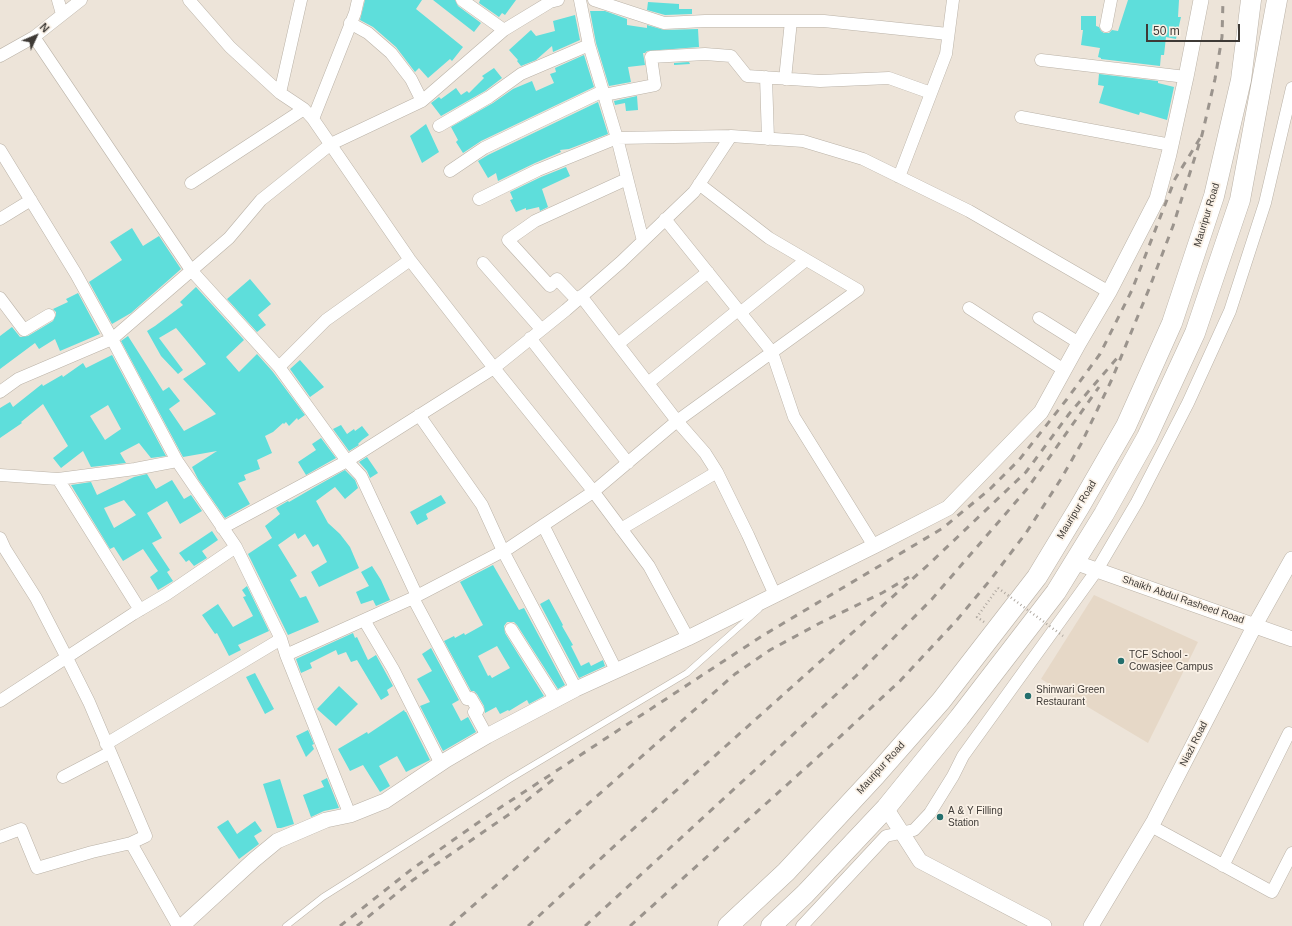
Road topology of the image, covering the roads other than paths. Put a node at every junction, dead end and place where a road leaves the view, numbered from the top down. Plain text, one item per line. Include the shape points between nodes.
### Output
1 (58, 0) edge
2 (81, 0) edge
3 (189, 0) edge
4 (301, 0) edge
5 (358, 0) edge
6 (462, 0) edge
7 (580, 0) edge
8 (594, 0) edge
9 (953, 0) edge
10 (1111, 0) edge
11 (1201, 0) edge
12 (1251, 0) edge
13 (1277, 0) edge
14 (552, 1) edge
15 (62, 14) junction
16 (791, 21) junction
17 (350, 23) junction
18 (1106, 26) dead end
19 (504, 30) junction
20 (948, 34) junction
21 (34, 37) junction
22 (589, 46) junction
23 (0, 56) edge
24 (1041, 60) dead end
25 (766, 77) junction
26 (1186, 77) junction
27 (785, 79) junction
28 (1292, 88) edge
29 (280, 93) junction
30 (603, 93) junction
31 (931, 93) junction
32 (422, 102) junction
33 (304, 109) junction
34 (1021, 117) dead end
35 (313, 119) junction
36 (439, 126) dead end
37 (731, 136) junction
38 (617, 138) junction
39 (768, 139) junction
40 (331, 144) junction
41 (1171, 145) junction
42 (0, 150) edge
43 (450, 171) dead end
44 (899, 177) junction
45 (627, 179) junction
46 (191, 183) dead end
47 (699, 184) junction
48 (479, 198) dead end
49 (31, 200) junction
50 (0, 219) edge
51 (666, 219) junction
52 (643, 241) junction
53 (410, 260) junction
54 (806, 260) junction
55 (483, 263) dead end
56 (191, 270) junction
57 (708, 272) junction
58 (1109, 292) junction
59 (0, 298) edge
60 (579, 298) junction
61 (969, 308) dead end
62 (739, 312) junction
63 (49, 315) dead end
64 (1039, 318) dead end
65 (541, 329) junction
66 (530, 338) junction
67 (112, 339) junction
68 (1079, 343) junction
69 (618, 344) junction
70 (772, 352) junction
71 (279, 367) junction
72 (494, 368) junction
73 (1064, 370) junction
74 (648, 383) junction
75 (0, 392) edge
76 (419, 415) junction
77 (677, 421) junction
78 (177, 461) junction
79 (347, 461) junction
80 (628, 463) junction
81 (717, 472) junction
82 (0, 475) edge
83 (58, 479) junction
84 (593, 492) junction
85 (543, 525) junction
86 (222, 528) junction
87 (621, 529) junction
88 (0, 538) edge
89 (874, 546) junction
90 (236, 547) junction
91 (503, 551) junction
92 (1292, 559) edge
93 (1074, 562) junction
94 (1097, 570) junction
95 (775, 595) junction
96 (415, 597) junction
97 (140, 610) junction
98 (364, 620) junction
99 (1255, 626) junction
100 (511, 629) dead end
101 (688, 638) junction
102 (281, 639) junction
103 (1292, 639) edge
104 (286, 655) junction
105 (68, 658) junction
106 (616, 670) junction
107 (576, 689) junction
108 (556, 700) junction
109 (0, 701) edge
110 (1289, 733) dead end
111 (487, 736) junction
112 (108, 748) junction
113 (441, 764) junction
114 (63, 777) dead end
115 (886, 808) junction
116 (350, 814) junction
117 (1151, 826) junction
118 (902, 833) junction
119 (0, 837) edge
120 (131, 843) junction
121 (1292, 853) edge
122 (1223, 866) junction
123 (178, 926) edge
124 (182, 926) edge
125 (286, 926) edge
126 (728, 926) edge
127 (771, 926) edge
128 (802, 926) edge
129 (1044, 926) edge
130 (1091, 926) edge

1 - 15 street
2 - 15 street
3 - 29 street via 230,47
4 - 29 street
5 - 17 street
6 - 19 street
7 - 22 street
8 - 16 street via 664,23
9 - 20 street
10 - 18 street
11 - 26 street
12 - 126 highway, Mauripur Road via 1241,80 1214,196 1172,324 1126,426 1037,577 941,701 786,872
13 - 93 highway via 1240,200 1195,333 1147,437
14 - 19 street
15 - 21 street
16 - 20 street via 824,21
16 - 27 street
17 - 32 street via 368,33 390,52 411,79
17 - 35 street
19 - 32 street
20 - 31 street via 946,54
21 - 23 street
21 - 56 street
22 - 30 street
22 - 36 street via 521,74 489,97
24 - 26 street
25 - 27 street
25 - 30 street via 747,76 731,56 705,54 651,58 655,84
25 - 39 street
26 - 41 street
27 - 31 street via 820,81 889,78
28 - 94 street via 1265,203 1230,312 1188,403 1137,502
29 - 33 street
30 - 38 street
30 - 43 street via 484,148
31 - 44 street
32 - 40 street
33 - 35 street
33 - 46 street
34 - 41 street
35 - 40 street
37 - 38 street
37 - 39 street
37 - 47 street
38 - 45 street
38 - 48 street via 538,170
39 - 44 street via 803,141 863,159
40 - 53 street
40 - 56 street via 261,200 229,238
41 - 58 street via 1156,199
42 - 49 street
44 - 58 street via 969,211
45 - 52 street
45 - 60 street via 534,221 508,240 550,286 557,279
47 - 51 street
47 - 54 street via 769,238
49 - 50 street
49 - 67 street
51 - 52 street
51 - 57 street
52 - 60 street
53 - 71 street via 326,320
53 - 72 street
54 - 62 street
54 - 70 street via 858,290
55 - 65 street
56 - 67 street
56 - 71 street
57 - 62 street
57 - 69 street
58 - 68 street
59 - 63 street via 24,330
60 - 65 street
60 - 69 street
61 - 73 street
62 - 70 street
62 - 74 street
64 - 68 street
65 - 66 street
66 - 72 street
66 - 80 street
67 - 75 street via 18,379
67 - 78 street
68 - 73 street
69 - 74 street
70 - 77 street
70 - 89 street via 794,417
71 - 79 street
72 - 76 street
72 - 84 street
73 - 89 street via 1041,412 948,508
74 - 77 street
76 - 79 street
76 - 91 street via 482,505
77 - 80 street
77 - 81 street
78 - 83 street
78 - 86 street
79 - 86 street
79 - 96 street via 361,476
80 - 84 street
81 - 87 street
81 - 95 street
82 - 83 street
83 - 97 street
84 - 85 street
84 - 87 street
85 - 91 street
85 - 106 street
86 - 90 street
87 - 101 street via 649,566
88 - 105 street
89 - 95 street
90 - 97 street
90 - 102 street
91 - 96 street
91 - 107 street
92 - 99 street, Niazi Road
93 - 94 street, Shaikh Abdul Rasheed Road
93 - 115 highway via 1056,592
94 - 99 street, Shaikh Abdul Rasheed Road
94 - 118 street via 963,756 930,813 914,830
95 - 101 street
95 - 125 lane via 687,673 510,779 323,897
96 - 98 street
96 - 111 street via 467,699 471,698 478,710 474,712
97 - 105 street
98 - 104 street
98 - 113 street via 393,669
99 - 103 street, Shaikh Abdul Rasheed Road
99 - 117 street, Niazi Road
100 - 108 street
101 - 106 street
102 - 104 street
102 - 112 street
104 - 116 street
105 - 109 street
105 - 112 street
106 - 107 street
107 - 108 street
108 - 111 street
110 - 122 street
111 - 113 street
112 - 114 street
112 - 120 street via 146,836
113 - 116 street via 385,801
115 - 118 street
115 - 127 highway via 805,894
116 - 124 street via 326,820 277,841
117 - 122 street
117 - 130 street, Niazi Road
118 - 128 street via 886,836
118 - 129 street via 920,861
119 - 120 street via 21,829 37,868
120 - 123 street
121 - 122 street via 1272,892

